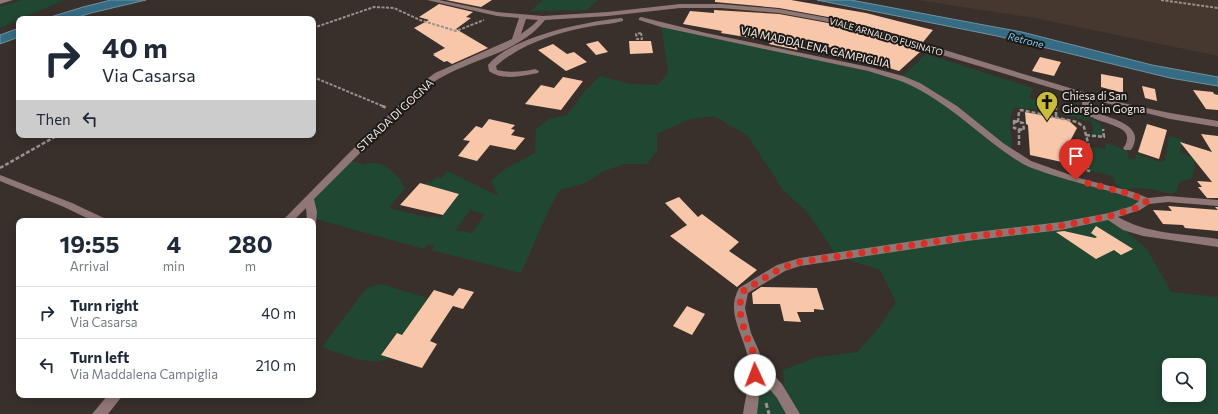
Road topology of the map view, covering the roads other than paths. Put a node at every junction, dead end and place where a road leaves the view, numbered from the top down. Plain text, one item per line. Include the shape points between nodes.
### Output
1 (10, 0) edge
2 (430, 0) edge
3 (454, 0) edge
4 (670, 0) edge
5 (0, 2) edge
6 (447, 4) junction
7 (680, 6) junction
8 (639, 15) junction
9 (523, 16) junction
10 (543, 18) junction
11 (587, 26) junction
12 (526, 33) junction
13 (517, 36) junction
14 (535, 71) dead end
15 (1086, 96) junction
16 (1218, 124) edge
17 (1128, 148) dead end
18 (0, 178) edge
19 (309, 199) junction
20 (1147, 201) junction
21 (1218, 203) edge
22 (1110, 216) junction
23 (96, 218) edge
24 (289, 218) edge
25 (312, 218) edge
26 (1218, 243) edge
27 (756, 366) junction
28 (113, 398) edge
29 (99, 414) edge
30 (750, 414) edge
31 (793, 414) edge

1 - 5 street
2 - 6 street, VIALE ARNALDO FUSINATO
3 - 6 street
4 - 7 street
6 - 9 street, VIALE ARNALDO FUSINATO via 497,14
7 - 8 street, VIALE ARNALDO FUSINATO
7 - 15 street, VIALE ARNALDO FUSINATO via 740,7 828,20 911,42
8 - 10 street, VIALE ARNALDO FUSINATO
8 - 11 street, STRADA DI GOGNA
8 - 20 street, VIA MADDALENA CAMPIGLIA via 661,25 848,64 900,78 917,85 954,108 1000,145 1028,163
9 - 10 street, VIALE ARNALDO FUSINATO
9 - 13 street
10 - 12 street, STRADA DI GOGNA via 535,28
11 - 12 street, STRADA DI GOGNA
11 - 14 street, STRADA DI GOGNA via 538,39 506,53 492,65 493,71 508,75 519,76
12 - 13 street, STRADA DI GOGNA
13 - 19 street, STRADA DI GOGNA via 429,81 364,142
15 - 16 street, VIALE ARNALDO FUSINATO via 1150,112
15 - 17 street via 1087,110 1091,114 1120,125 1130,132 1132,139
18 - 23 street
19 - 24 street, STRADA DI GOGNA
19 - 25 street
20 - 21 street via 1168,199
20 - 22 street via 1136,208
22 - 26 street via 1126,227 1143,232
22 - 27 street via 1061,226 800,262 781,268 743,291 739,308
27 - 30 street
27 - 31 street via 785,397
28 - 29 street

